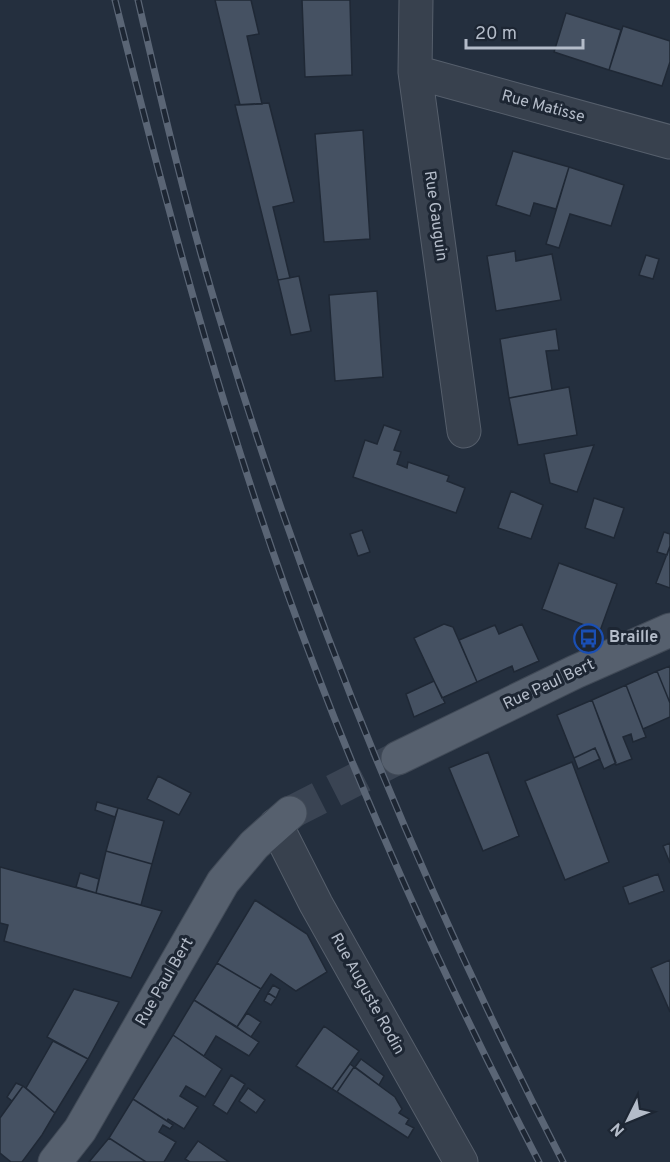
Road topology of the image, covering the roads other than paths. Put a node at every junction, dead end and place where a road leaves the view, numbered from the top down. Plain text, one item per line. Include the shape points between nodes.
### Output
1 (416, 0) edge
2 (416, 72) junction
3 (670, 142) edge
4 (464, 431) dead end
5 (670, 630) edge
6 (398, 758) tunnel mouth
7 (283, 819) joint
8 (55, 1162) edge
9 (461, 1162) edge

1 - 2 street, Rue Gauguin
2 - 3 street, Rue Matisse
2 - 4 street, Rue Gauguin
5 - 6 main road, Rue Paul Bert
7 - 8 main road, Rue Paul Bert via 254,845 223,882 80,1130
7 - 9 street, Rue Auguste Rodin via 291,853 316,904

